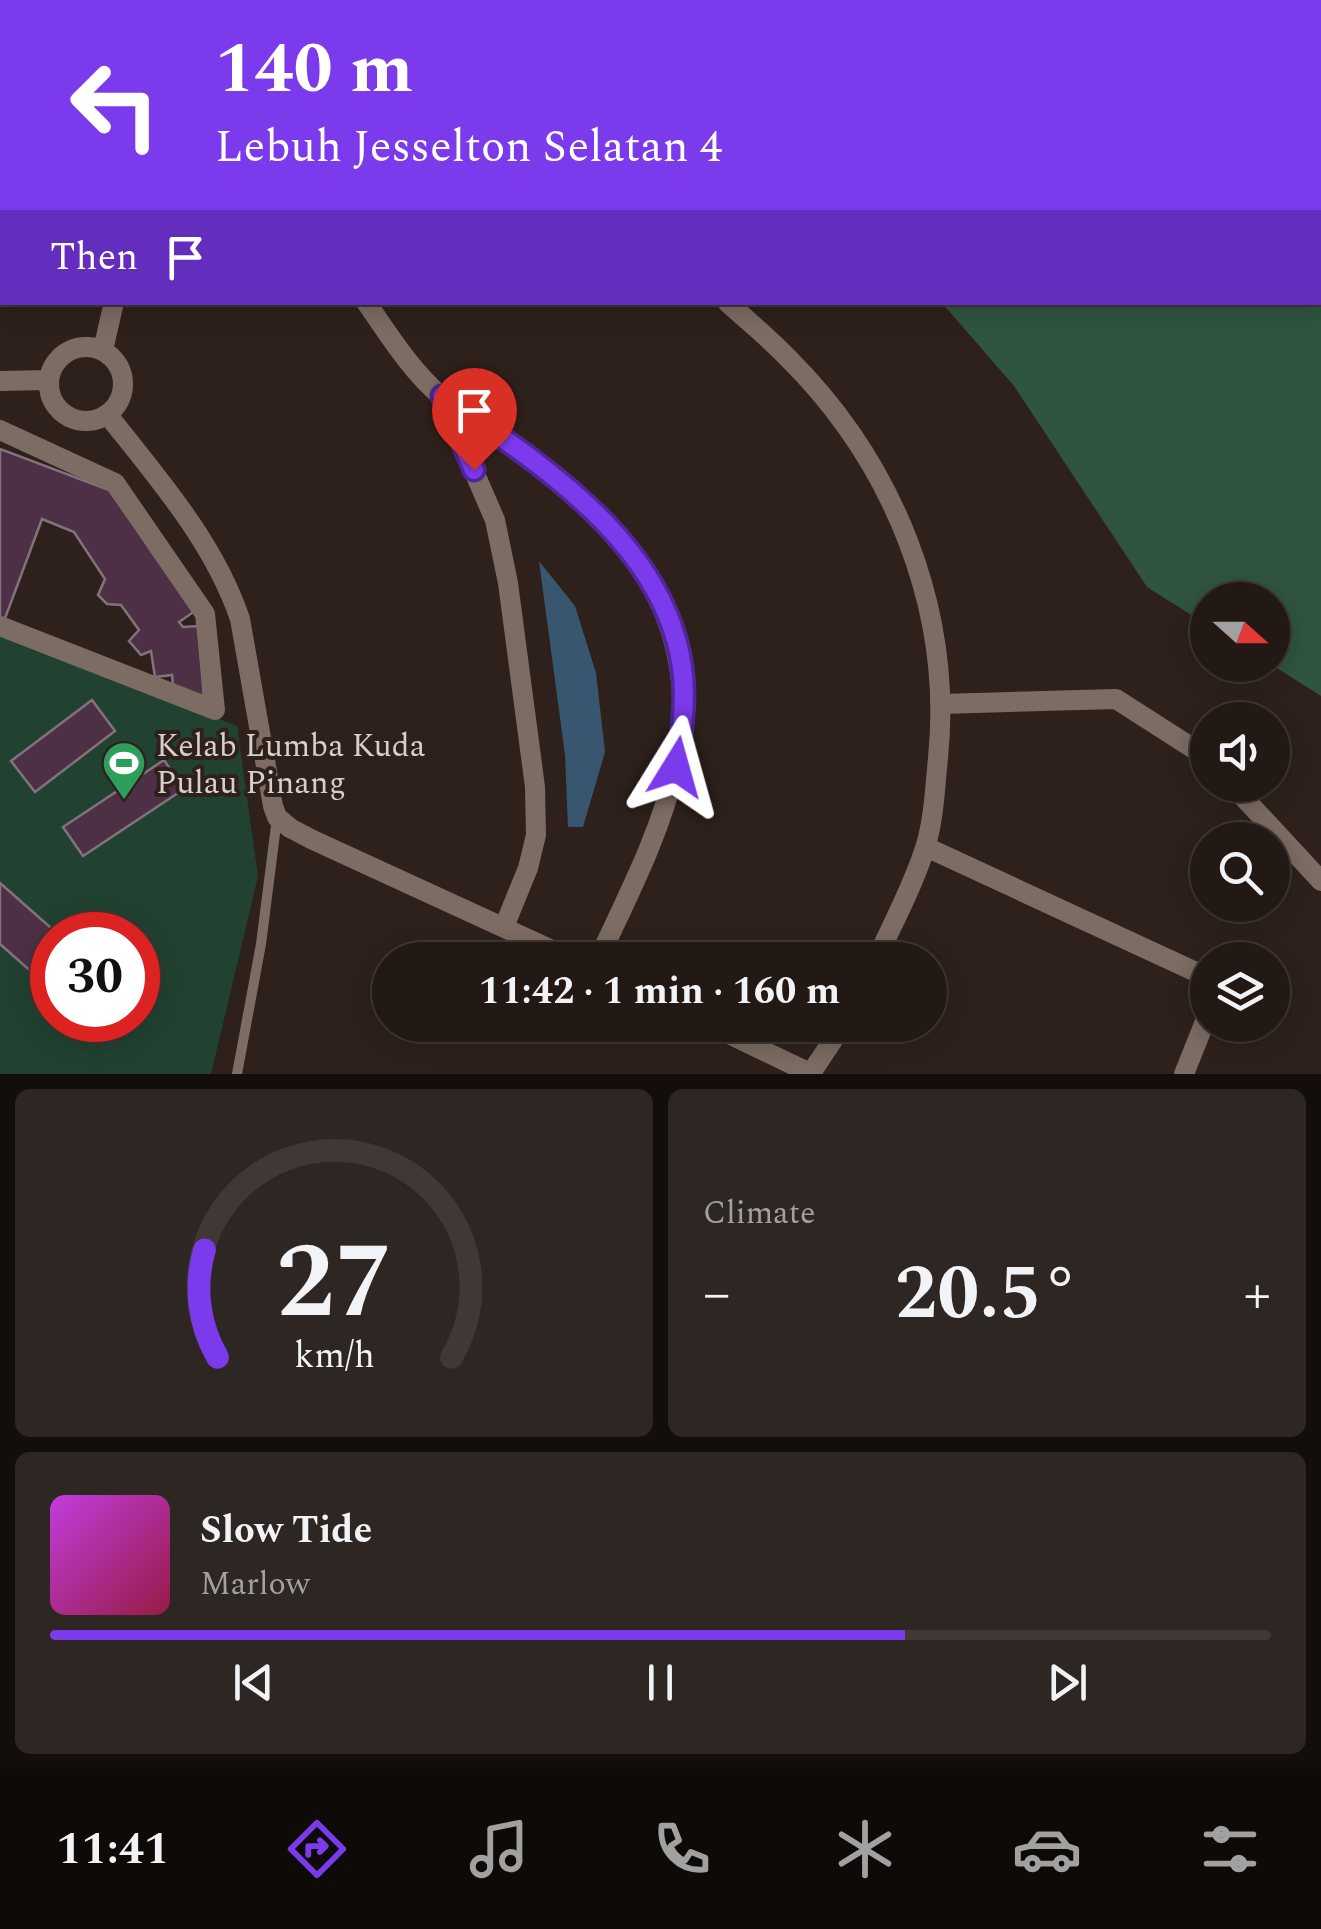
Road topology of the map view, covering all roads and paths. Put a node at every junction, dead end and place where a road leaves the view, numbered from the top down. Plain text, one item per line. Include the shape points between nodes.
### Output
1 (113, 305) edge
2 (368, 305) edge
3 (730, 305) edge
4 (103, 350) junction
5 (49, 380) junction
6 (0, 381) edge
7 (442, 396) junction
8 (107, 414) junction
9 (0, 430) edge
10 (0, 626) edge
11 (942, 704) junction
12 (1190, 746) edge
13 (1248, 802) edge
14 (277, 817) junction
15 (926, 847) junction
16 (1321, 881) edge
17 (504, 928) junction
18 (535, 942) edge
19 (606, 942) edge
20 (884, 942) edge
21 (1190, 969) edge
22 (745, 1042) edge
23 (832, 1042) edge
24 (1197, 1042) edge
25 (236, 1074) edge
26 (811, 1074) edge
27 (1184, 1074) edge

1 - 4 street
2 - 7 street
3 - 11 street via 791,360 884,483 936,633
4 - 5 street via 68,351
4 - 8 street via 123,382
5 - 6 street
5 - 8 street via 62,412 84,421
7 - 17 street via 496,520 535,787 536,835
7 - 19 street via 591,507 642,570 670,626 684,718 676,767
8 - 14 street via 176,503 231,593
9 - 10 street via 115,483 205,614 216,710
11 - 12 street via 1116,699
11 - 15 street
13 - 16 street
14 - 17 street
14 - 25 lane
15 - 20 street
15 - 21 street
17 - 18 street
22 - 26 street
23 - 26 street
24 - 27 street

